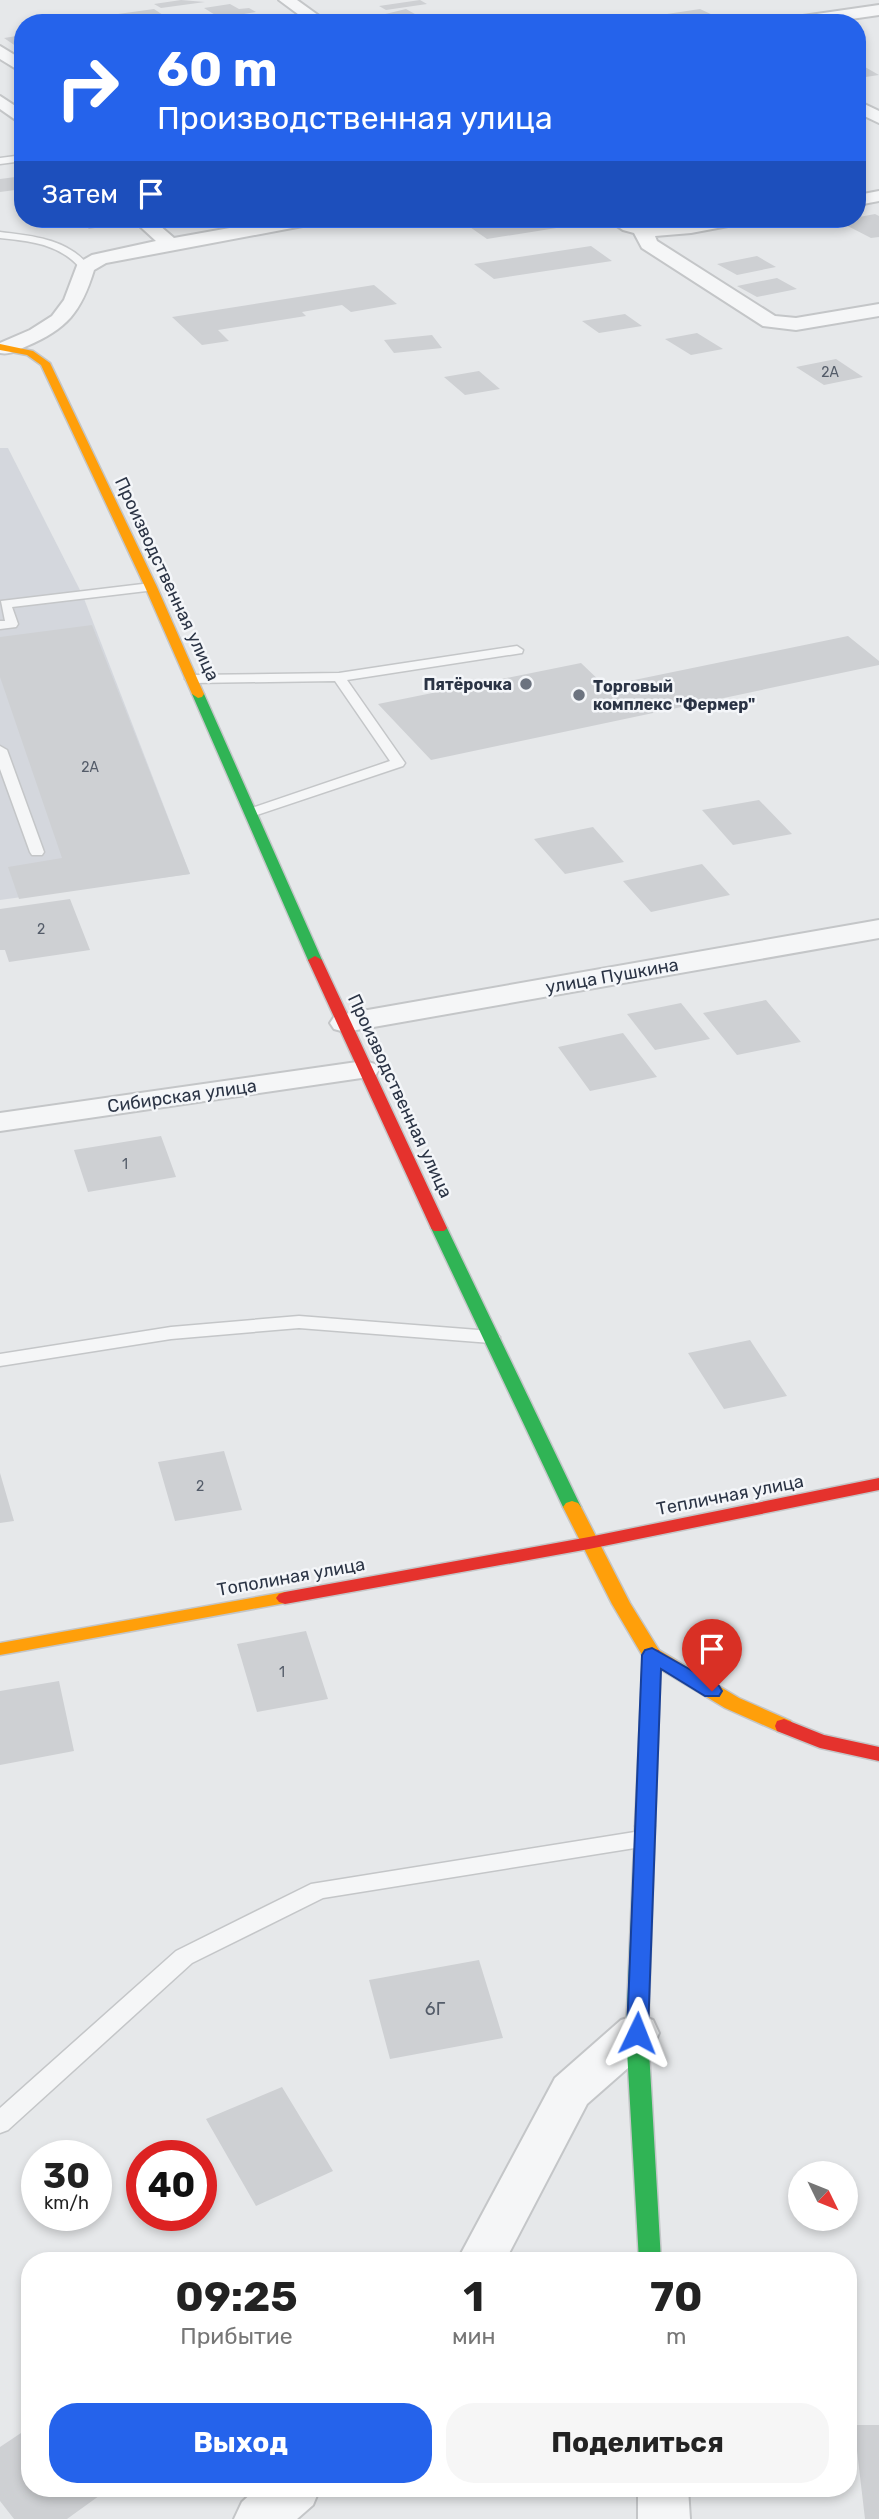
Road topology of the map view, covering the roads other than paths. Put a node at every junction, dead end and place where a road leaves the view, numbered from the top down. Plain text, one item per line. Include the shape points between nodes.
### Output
1 (287, 0) edge
2 (879, 10) edge
3 (308, 14) edge
4 (851, 14) edge
5 (0, 101) edge
6 (14, 113) edge
7 (152, 228) edge
8 (226, 228) edge
9 (636, 228) edge
10 (679, 228) edge
11 (643, 231) junction
12 (0, 235) edge
13 (169, 243) junction
14 (85, 267) junction
15 (879, 310) edge
16 (2, 347) edge
17 (151, 587) junction
18 (0, 589) edge
19 (5, 604) junction
20 (0, 625) edge
21 (517, 650) dead end
22 (339, 677) junction
23 (192, 679) junction
24 (0, 750) edge
25 (251, 813) junction
26 (37, 852) dead end
27 (879, 929) edge
28 (345, 1023) junction
29 (364, 1070) junction
30 (0, 1122) edge
31 (491, 1337) junction
32 (0, 1360) edge
33 (879, 1484) edge
34 (589, 1543) junction
35 (0, 1649) edge
36 (652, 1655) junction
37 (879, 1754) edge
38 (645, 1839) junction
39 (637, 2033) junction
40 (0, 2123) edge
41 (486, 2252) edge
42 (649, 2252) edge
43 (285, 2497) edge
44 (663, 2497) edge
45 (260, 2519) edge
46 (664, 2519) edge

1 - 3 street
2 - 4 street
5 - 6 street
7 - 13 street
8 - 13 street
9 - 11 street
10 - 11 street
11 - 15 street via 649,244 770,322 796,324
12 - 14 lane via 37,239 74,253
13 - 14 street via 99,259
14 - 16 street via 64,318
16 - 17 street, Производственная улица via 30,353 45,363
17 - 19 lane
17 - 23 street, Производственная улица
18 - 19 lane
19 - 20 lane via 12,624
21 - 22 lane
22 - 23 lane
22 - 25 lane via 398,762
23 - 25 street, Производственная улица
24 - 26 lane
25 - 28 street, Производственная улица
27 - 28 street, улица Пушкина
28 - 29 street, Производственная улица
29 - 30 street, Сибирская улица
29 - 31 street, Производственная улица
31 - 32 lane via 299,1322 171,1333
31 - 34 street, Производственная улица
33 - 34 street, Тепличная улица
34 - 35 street, Тополиная улица
34 - 36 street, Производственная улица
36 - 37 street, Производственная улица via 732,1703 820,1741
36 - 38 street
38 - 39 street
38 - 40 lane via 319,1890 184,1957
39 - 41 street via 571,2091
39 - 42 street
43 - 45 street
44 - 46 street

